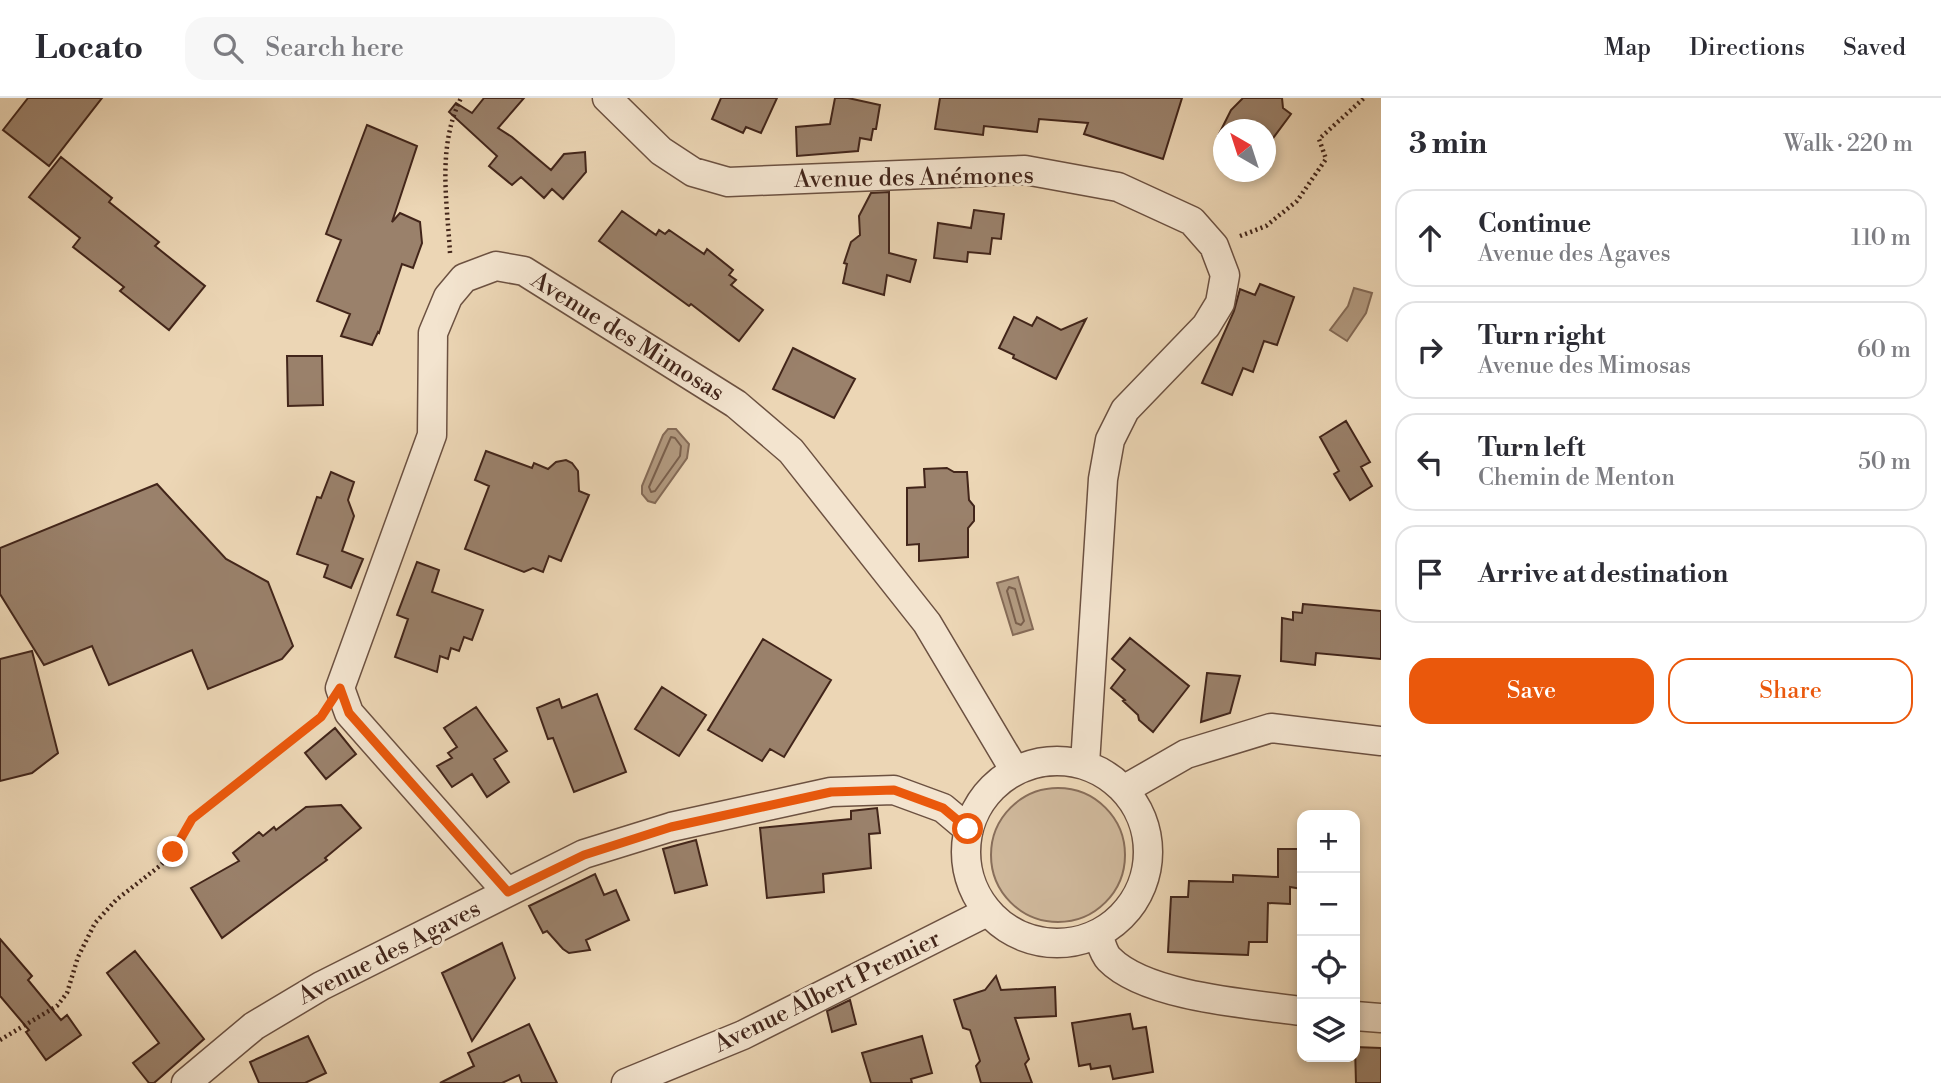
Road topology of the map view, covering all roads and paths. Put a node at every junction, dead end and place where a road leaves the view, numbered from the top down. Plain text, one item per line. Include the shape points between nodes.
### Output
1 (461, 98) edge
2 (607, 98) edge
3 (1364, 98) edge
4 (1214, 246) junction
5 (464, 278) junction
6 (340, 688) junction
7 (1381, 741) edge
8 (1085, 764) junction
9 (1015, 771) junction
10 (1125, 789) junction
11 (968, 829) junction
12 (508, 892) junction
13 (987, 912) junction
14 (1098, 934) junction
15 (1297, 1010) edge
16 (1360, 1016) edge
17 (1381, 1018) edge
18 (0, 1040) edge
19 (186, 1083) edge
20 (626, 1083) edge

1 - 5 path via 444,156 450,258
2 - 4 street, Avenue des Anémones via 661,151 693,172 728,182 1024,170 1118,187 1192,221
3 - 4 path via 1319,139 1326,159 1297,201 1266,226
4 - 8 street, Avenue des Anémones via 1225,275 1220,303 1206,326 1125,410 1110,440 1103,479
5 - 6 street via 448,297 433,333 432,435
5 - 9 street, Avenue des Mimosas via 496,266 524,271 736,404 791,451 927,623
6 - 12 street via 349,713
6 - 18 path via 321,717 192,819 161,865 102,915 57,1006
7 - 10 street via 1271,728 1186,754
8 - 9 street via 1037,762
8 - 10 street
9 - 11 street via 994,786
10 - 14 street via 1141,813 1148,840 1148,868 1138,895 1121,918
11 - 12 street, Avenue des Agaves via 943,808 894,790 831,792 671,827 584,855
11 - 13 street via 965,858 972,887
12 - 19 street, Avenue des Agaves via 298,999 254,1026
13 - 14 street via 1011,931 1039,942 1069,943
13 - 20 street, Avenue Albert Premier via 743,1035
14 - 15 street via 1106,957 1128,975 1191,995
16 - 17 street

